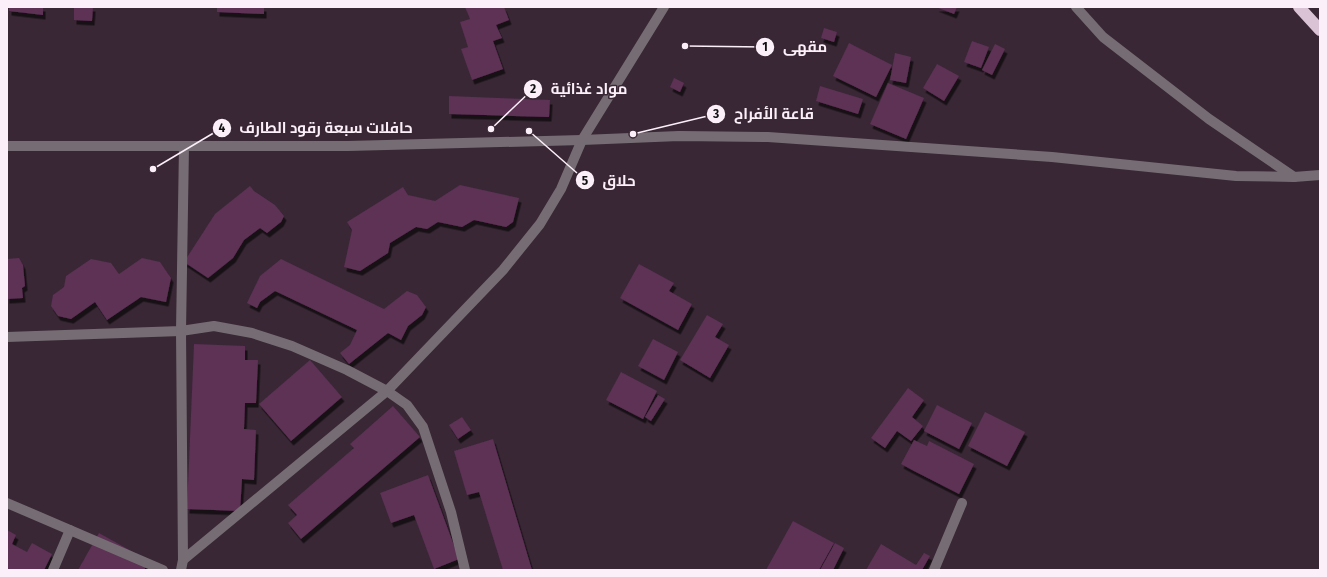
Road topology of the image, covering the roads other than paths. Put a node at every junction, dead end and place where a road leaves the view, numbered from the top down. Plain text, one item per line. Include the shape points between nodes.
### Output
1 (664, 7) edge
2 (1076, 7) edge
3 (1299, 7) edge
4 (1320, 30) edge
5 (582, 140) junction
6 (7, 146) edge
7 (184, 146) junction
8 (1320, 175) edge
9 (1294, 177) junction
10 (180, 331) junction
11 (7, 337) edge
12 (387, 391) junction
13 (7, 503) edge
14 (962, 503) dead end
15 (70, 530) junction
16 (182, 565) edge
17 (53, 570) edge
18 (163, 570) edge
19 (465, 570) edge
20 (934, 570) edge

1 - 5 street
2 - 9 street via 1103,37 1209,119
3 - 4 highway
5 - 7 street via 348,146
5 - 9 street via 679,136 768,137 1052,157 1236,176
5 - 12 street via 561,189 540,224 503,270
6 - 7 street
7 - 10 street
8 - 9 street
10 - 11 street
10 - 12 street via 214,326 252,333 292,346
10 - 16 street
12 - 16 street
12 - 19 street via 407,405 423,427 451,512
13 - 15 street
14 - 20 street
15 - 17 street
15 - 18 street

